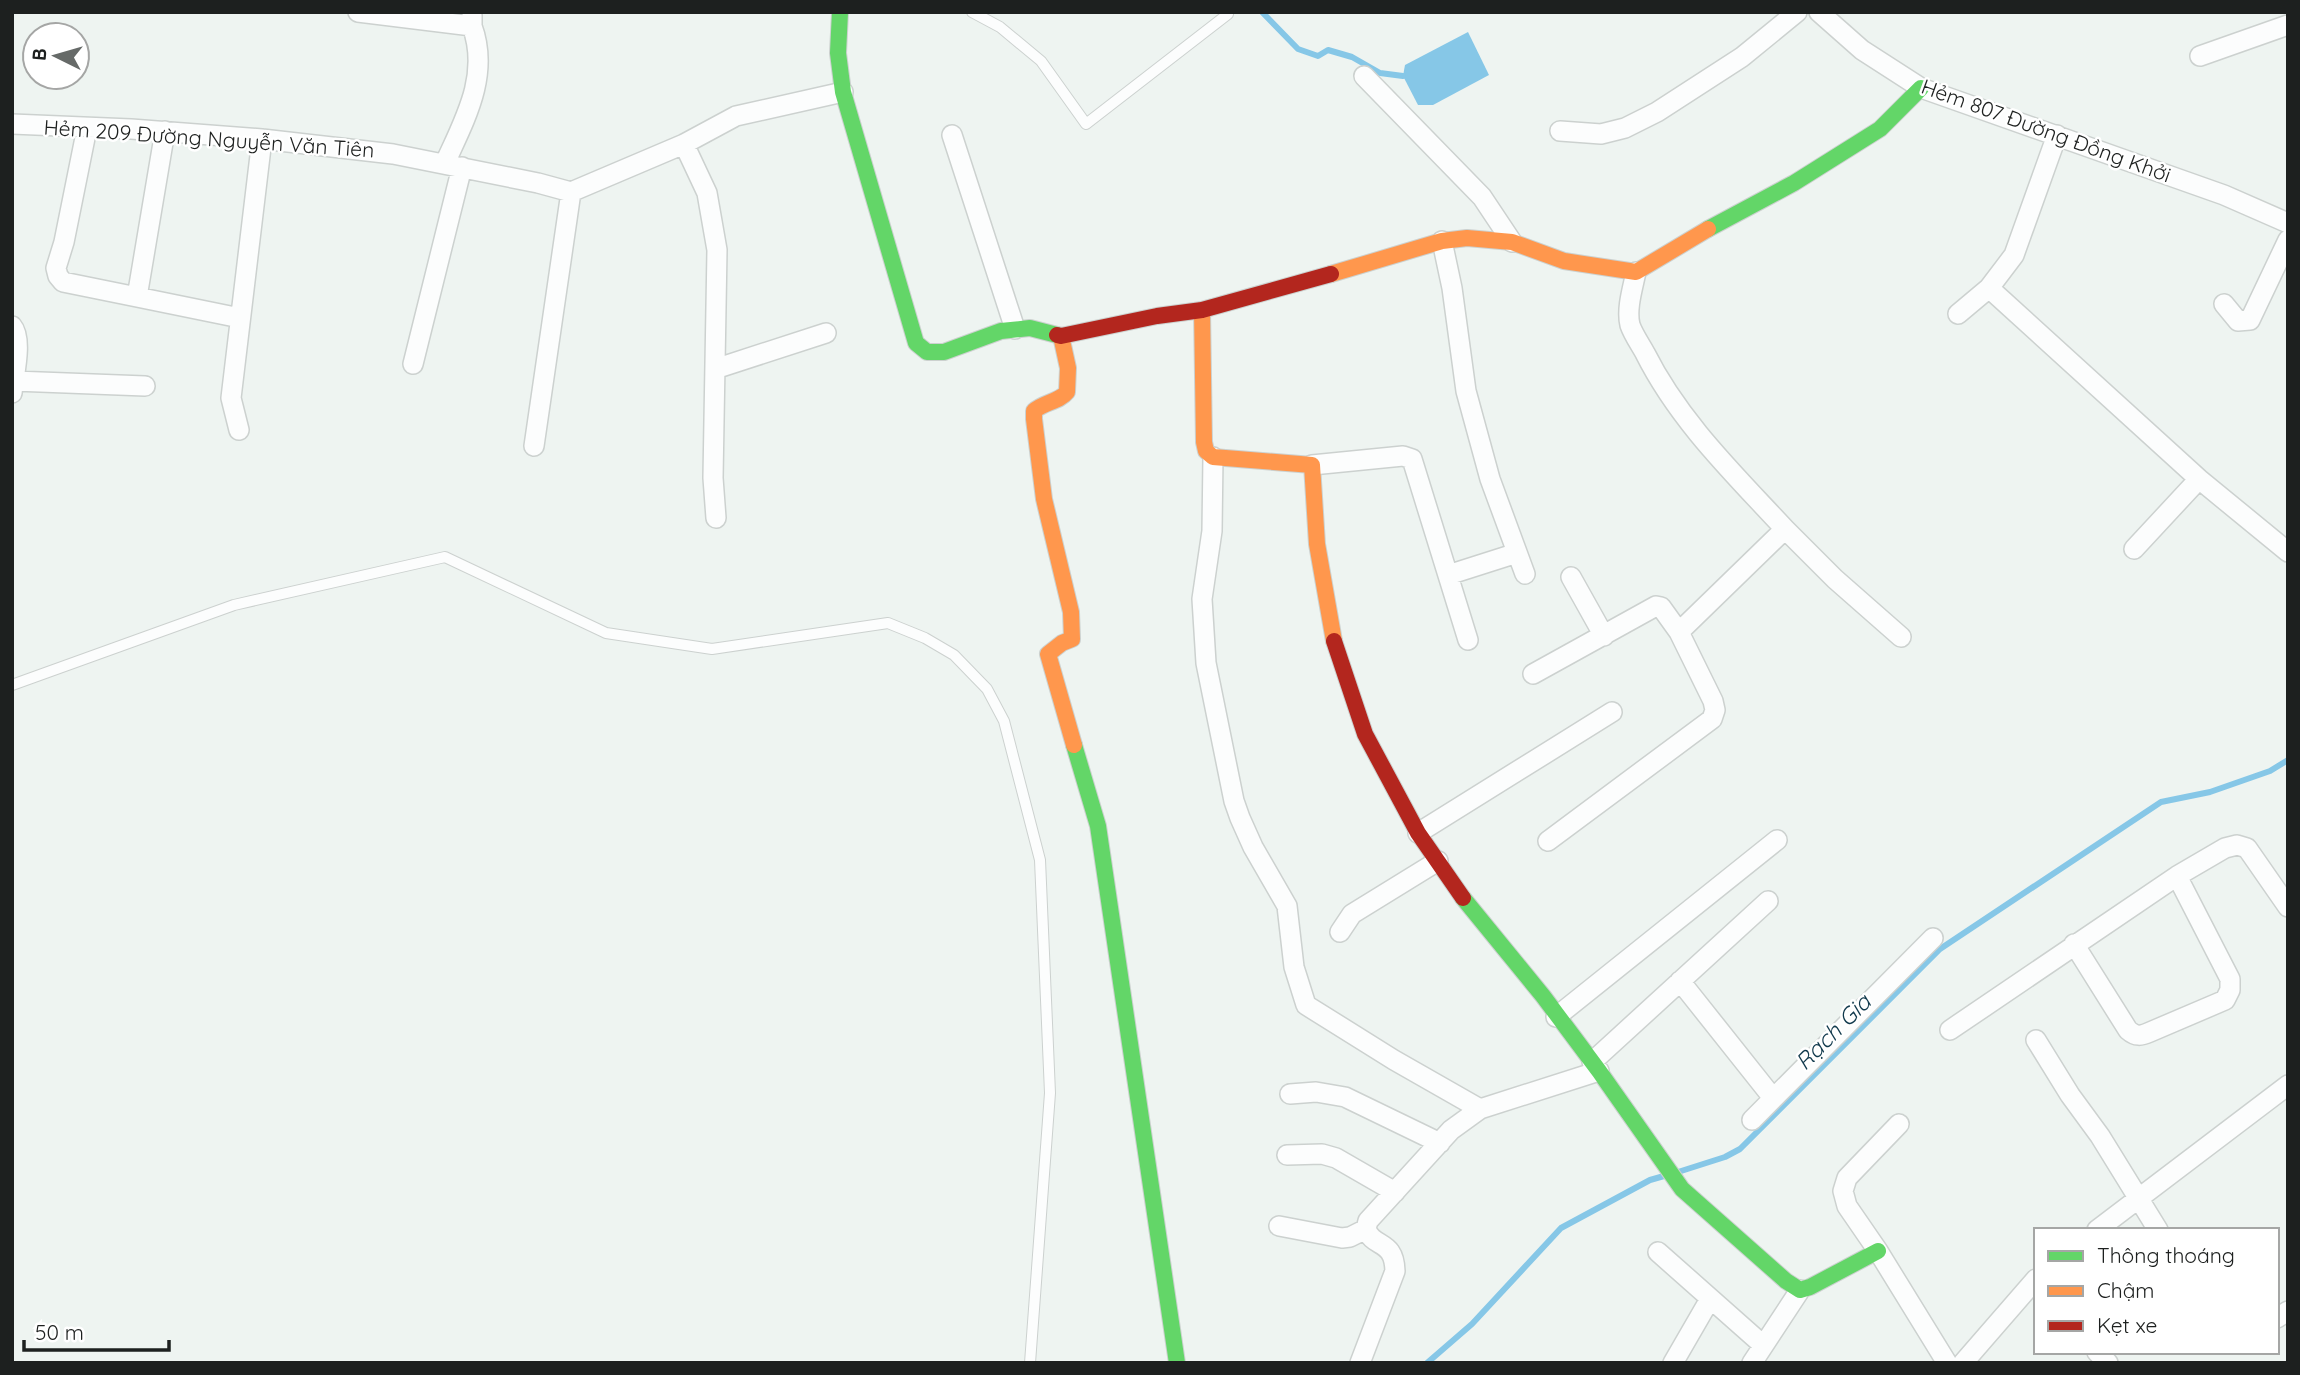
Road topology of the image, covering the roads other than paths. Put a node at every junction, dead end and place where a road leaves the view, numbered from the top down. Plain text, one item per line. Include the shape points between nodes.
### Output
1 (358, 12) edge
2 (840, 12) edge
3 (972, 12) edge
4 (1797, 12) edge
5 (1819, 12) edge
6 (1228, 15) dead end
7 (472, 19) edge
8 (2288, 25) edge
9 (2200, 56) dead end
10 (1364, 76) dead end
11 (1921, 88) junction
12 (843, 92) junction
13 (12, 124) edge
14 (87, 128) junction
15 (165, 131) junction
16 (1560, 131) dead end
17 (952, 135) dead end
18 (2057, 135) junction
19 (262, 139) junction
20 (684, 144) junction
21 (453, 165) junction
22 (571, 192) junction
23 (2288, 223) edge
24 (2288, 240) edge
25 (1443, 241) junction
26 (1512, 242) junction
27 (1636, 272) junction
28 (1989, 288) junction
29 (137, 298) junction
30 (2224, 304) dead end
31 (1202, 310) junction
32 (1958, 314) dead end
33 (240, 318) junction
34 (12, 326) edge
35 (1015, 328) junction
36 (826, 333) dead end
37 (1061, 336) junction
38 (413, 365) dead end
39 (715, 369) junction
40 (145, 386) dead end
41 (13, 387) edge
42 (239, 430) dead end
43 (534, 446) dead end
44 (1213, 457) junction
45 (1312, 465) junction
46 (2199, 479) junction
47 (716, 518) dead end
48 (1785, 529) junction
49 (2134, 549) dead end
50 (2288, 552) edge
51 (1517, 553) junction
52 (1525, 574) dead end
53 (1448, 575) junction
54 (1571, 577) dead end
55 (1679, 632) junction
56 (1604, 636) junction
57 (1901, 637) dead end
58 (1468, 640) dead end
59 (1533, 674) dead end
60 (12, 685) edge
61 (1612, 712) dead end
62 (1418, 833) junction
63 (1777, 840) dead end
64 (1548, 841) dead end
65 (1438, 861) junction
66 (2177, 876) junction
67 (1768, 901) dead end
68 (2288, 907) edge
69 (1340, 932) dead end
70 (1933, 938) dead end
71 (2074, 944) junction
72 (1680, 981) junction
73 (1556, 1017) junction
74 (1950, 1030) dead end
75 (2036, 1040) dead end
76 (1596, 1066) junction
77 (2288, 1085) edge
78 (1290, 1094) dead end
79 (1773, 1098) junction
80 (1480, 1109) junction
81 (1752, 1121) dead end
82 (1899, 1124) dead end
83 (1440, 1143) junction
84 (1287, 1155) dead end
85 (1395, 1192) junction
86 (2137, 1198) junction
87 (1279, 1226) dead end
88 (2100, 1228) edge
89 (2157, 1228) edge
90 (1366, 1229) junction
91 (1878, 1251) junction
92 (1658, 1252) dead end
93 (2033, 1287) edge
94 (1800, 1290) junction
95 (1710, 1298) junction
96 (1763, 1345) junction
97 (1971, 1360) edge
98 (1030, 1363) edge
99 (1177, 1363) edge
100 (1360, 1363) edge
101 (1673, 1363) edge
102 (1752, 1363) edge
103 (1947, 1363) edge

1 - 7 street
2 - 12 street via 838,54
3 - 6 lane via 1000,27 1041,61 1086,124
4 - 16 street via 1742,57 1636,123 1601,134
5 - 11 street, Hẻm 807 Đường Đồng Khởi via 1862,50
7 - 21 street via 477,85
8 - 9 street
10 - 26 street via 1482,197
11 - 18 street, Hẻm 807 Đường Đồng Khởi
11 - 27 street via 1881,129
12 - 20 street via 736,116
12 - 35 street via 916,343 927,352 944,352
13 - 14 street, Hẻm 209 Đường Nguyễn Văn Tiên
14 - 15 street, Hẻm 209 Đường Nguyễn Văn Tiên
14 - 29 street via 56,268 58,276 63,282
15 - 19 street, Hẻm 209 Đường Nguyễn Văn Tiên
15 - 29 street
17 - 35 street
18 - 23 street, Hẻm 807 Đường Đồng Khởi
18 - 28 street via 2021,241
19 - 21 street, Hẻm 209 Đường Nguyễn Văn Tiên
19 - 33 street
20 - 22 street
20 - 39 street via 707,193 715,229
21 - 22 street, Hẻm 209 Đường Nguyễn Văn Tiên
21 - 38 street
22 - 43 street
24 - 30 street via 2250,320 2238,321
25 - 26 street
25 - 31 street
25 - 51 street via 1466,391 1490,479
26 - 27 street via 1564,261
27 - 48 street via 1630,324 1654,370 1679,411
28 - 32 street
28 - 46 street
29 - 33 street
31 - 37 street
31 - 44 street via 1204,442
33 - 42 street via 231,398
34 - 41 street via 18,344
35 - 37 street
36 - 39 street
37 - 99 street via 1069,391 1039,406 1034,419 1044,499 1073,635 1048,653 1098,826
39 - 47 street
40 - 41 street
44 - 45 street
44 - 80 street via 1212,531 1202,599 1206,663 1234,801 1287,906 1294,967 1306,1005
45 - 53 street via 1409,456
45 - 62 street via 1317,544 1333,639 1365,734
46 - 49 street
46 - 50 street
48 - 55 street
48 - 57 street
51 - 52 street
51 - 53 street
53 - 58 street
54 - 56 street
55 - 56 street via 1656,606
55 - 64 street via 1713,701 1712,719
56 - 59 street
60 - 98 lane via 234,605 445,557 606,633 712,649 888,623 954,655 987,689 1004,721 1040,860 1050,1093
61 - 62 street
62 - 65 street
63 - 73 street
65 - 69 street via 1352,914
65 - 73 street
66 - 68 street via 2237,845 2256,859
66 - 71 street
66 - 71 street via 2230,979 2225,1000 2140,1036 2133,1034
67 - 72 street
70 - 79 street
71 - 74 street
72 - 76 street
72 - 79 street
73 - 76 street
75 - 86 street
76 - 80 street
76 - 94 street via 1682,1189
77 - 86 street
78 - 83 street via 1345,1097
79 - 81 street
80 - 83 street
82 - 91 street via 1847,1178 1843,1191 1847,1206
83 - 85 street
84 - 85 street via 1336,1158
85 - 90 street
86 - 88 street
86 - 89 street
87 - 90 street via 1342,1238
90 - 100 street via 1390,1249 1395,1271
91 - 94 street
91 - 103 street
92 - 95 street
93 - 97 street
94 - 96 street
95 - 96 street
95 - 101 street
96 - 102 street

